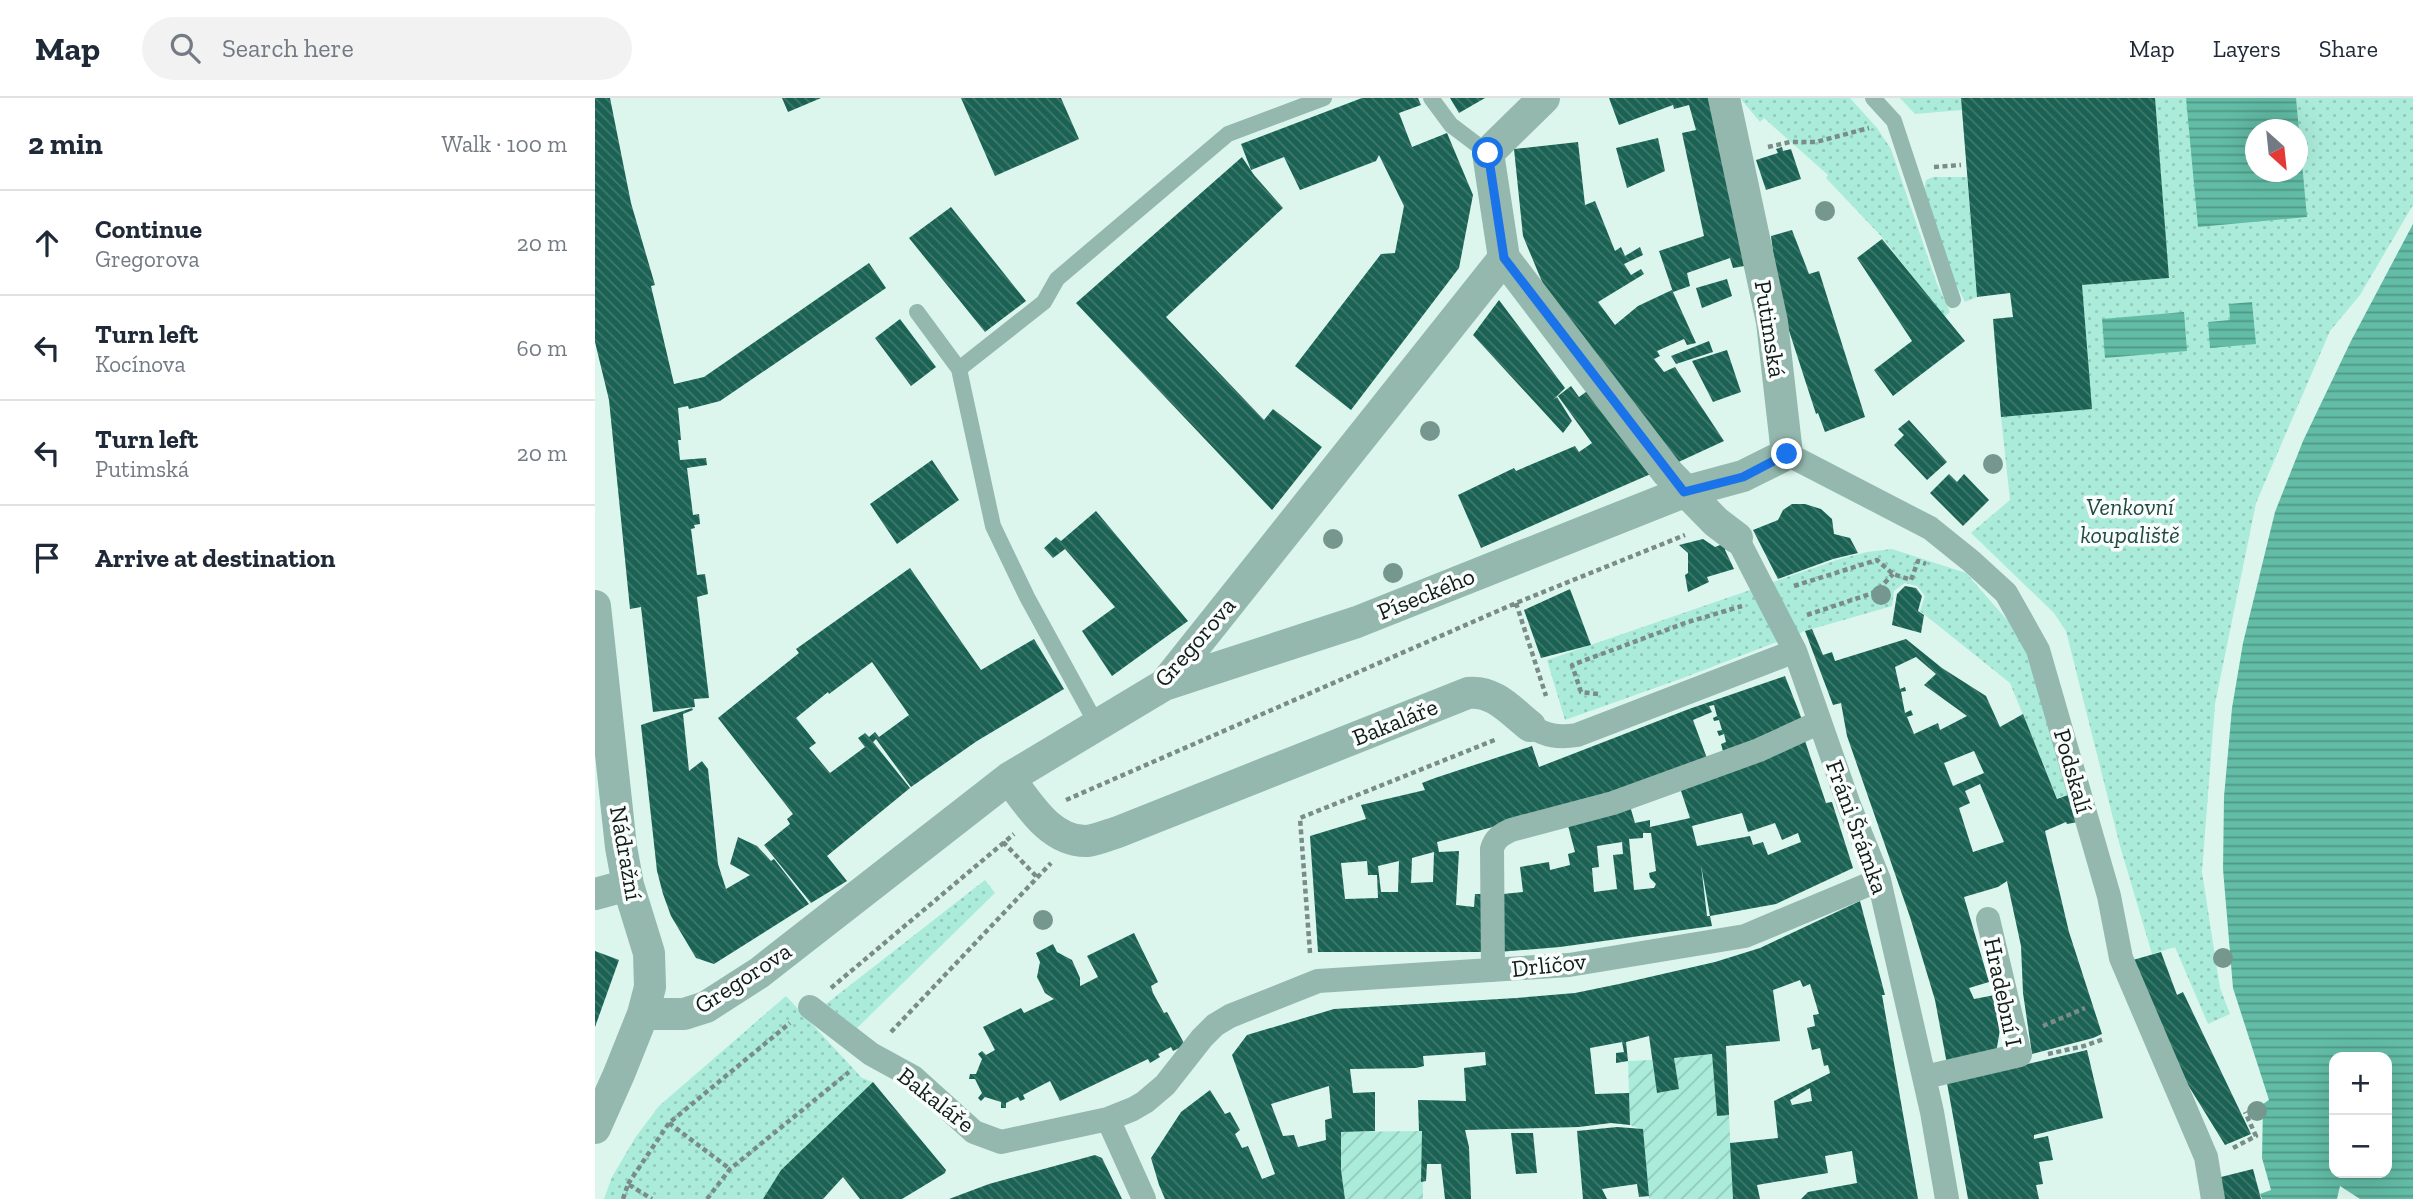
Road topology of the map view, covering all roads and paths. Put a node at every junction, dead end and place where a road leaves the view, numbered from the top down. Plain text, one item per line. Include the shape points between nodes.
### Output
1 (1324, 98) edge
2 (1431, 98) edge
3 (1544, 98) edge
4 (1724, 98) edge
5 (1873, 98) edge
6 (1893, 121) junction
7 (1488, 153) junction
8 (1736, 154) junction
9 (1504, 258) junction
10 (1953, 300) dead end
11 (917, 312) dead end
12 (959, 369) junction
13 (1787, 454) junction
14 (1684, 492) junction
15 (1726, 530) junction
16 (1928, 564) dead end
17 (1893, 574) junction
18 (1775, 587) junction
19 (1516, 603) junction
20 (595, 606) edge
21 (1749, 611) dead end
22 (1794, 635) junction
23 (1164, 685) junction
24 (599, 690) edge
25 (1611, 690) dead end
26 (1539, 715) junction
27 (1820, 722) junction
28 (1097, 725) junction
29 (1009, 778) junction
30 (1039, 817) junction
31 (1071, 839) junction
32 (1003, 842) junction
33 (1037, 877) junction
34 (1879, 880) junction
35 (628, 885) junction
36 (595, 894) edge
37 (1988, 919) dead end
38 (1493, 970) junction
39 (1318, 981) junction
40 (810, 1007) junction
41 (2085, 1008) dead end
42 (643, 1014) junction
43 (1215, 1025) joint
44 (2104, 1039) dead end
45 (2018, 1046) junction
46 (871, 1054) junction
47 (1925, 1077) junction
48 (2245, 1112) dead end
49 (1108, 1119) junction
50 (669, 1123) junction
51 (595, 1128) edge
52 (2236, 1145) dead end
53 (730, 1169) junction
54 (628, 1184) junction
55 (623, 1199) edge
56 (652, 1199) edge
57 (707, 1199) edge
58 (1144, 1199) edge
59 (1947, 1199) edge
60 (2213, 1199) edge

1 - 12 lane via 1228,134 1056,279 1044,302
2 - 7 lane via 1451,124
3 - 7 street
4 - 8 street, Putimská
5 - 6 lane
6 - 8 path via 1816,142 1790,142
6 - 10 lane
7 - 9 street
8 - 13 street, Putimská via 1772,322
9 - 14 street, Fráni Šrámka
9 - 23 street, Gregorova
11 - 12 lane
12 - 28 lane via 993,526
13 - 14 street via 1743,477
13 - 60 street, Podskalí via 1930,528 2006,593 2038,650 2109,896 2121,958 2206,1157
14 - 15 street, Fráni Šrámka
14 - 23 street, Píseckého via 1357,622
15 - 18 street, Fráni Šrámka
15 - 19 path
16 - 17 path via 1918,561 1911,580
17 - 18 path via 1877,560
17 - 22 path via 1876,592
18 - 22 street, Fráni Šrámka
19 - 26 path
19 - 30 path via 1071,797
20 - 24 street, Nádražní
21 - 25 path via 1746,604 1572,665 1581,692 1598,695
22 - 26 street, Bakaláře via 1577,735 1541,733
22 - 27 street, Fráni Šrámka
23 - 28 street, Gregorova
24 - 35 street, Nádražní
26 - 31 street, Bakaláře via 1489,695 1468,693 1118,832 1087,841
26 - 39 path via 1300,818 1310,953
27 - 34 street, Fráni Šrámka
27 - 38 street via 1759,750 1613,803 1501,835 1492,849
28 - 29 street, Gregorova
29 - 30 street
29 - 42 street, Gregorova via 759,972 706,1007 684,1014
30 - 31 street
30 - 32 path
31 - 33 path
32 - 33 path
32 - 40 path
33 - 46 path
34 - 38 street, Drlíčov via 1745,936 1569,965
34 - 47 street, Fráni Šrámka
35 - 36 street
35 - 42 street, Nádražní via 649,953 650,987
37 - 45 street, Hradební I
38 - 39 street, Drlíčov
39 - 43 street, Drlíčov
40 - 46 street, Bakaláře
40 - 50 path
41 - 45 path
42 - 51 street, Nádražní
43 - 49 street, Bakaláře via 1156,1094
44 - 45 path via 2031,1058
45 - 47 street, Hradební I
46 - 49 street, Bakaláře via 913,1077 974,1132 1001,1142
46 - 53 path
47 - 59 street, Fráni Šrámka
48 - 52 path via 2256,1136
49 - 58 street
50 - 53 path
50 - 54 path
53 - 57 path
54 - 55 path
54 - 56 path

